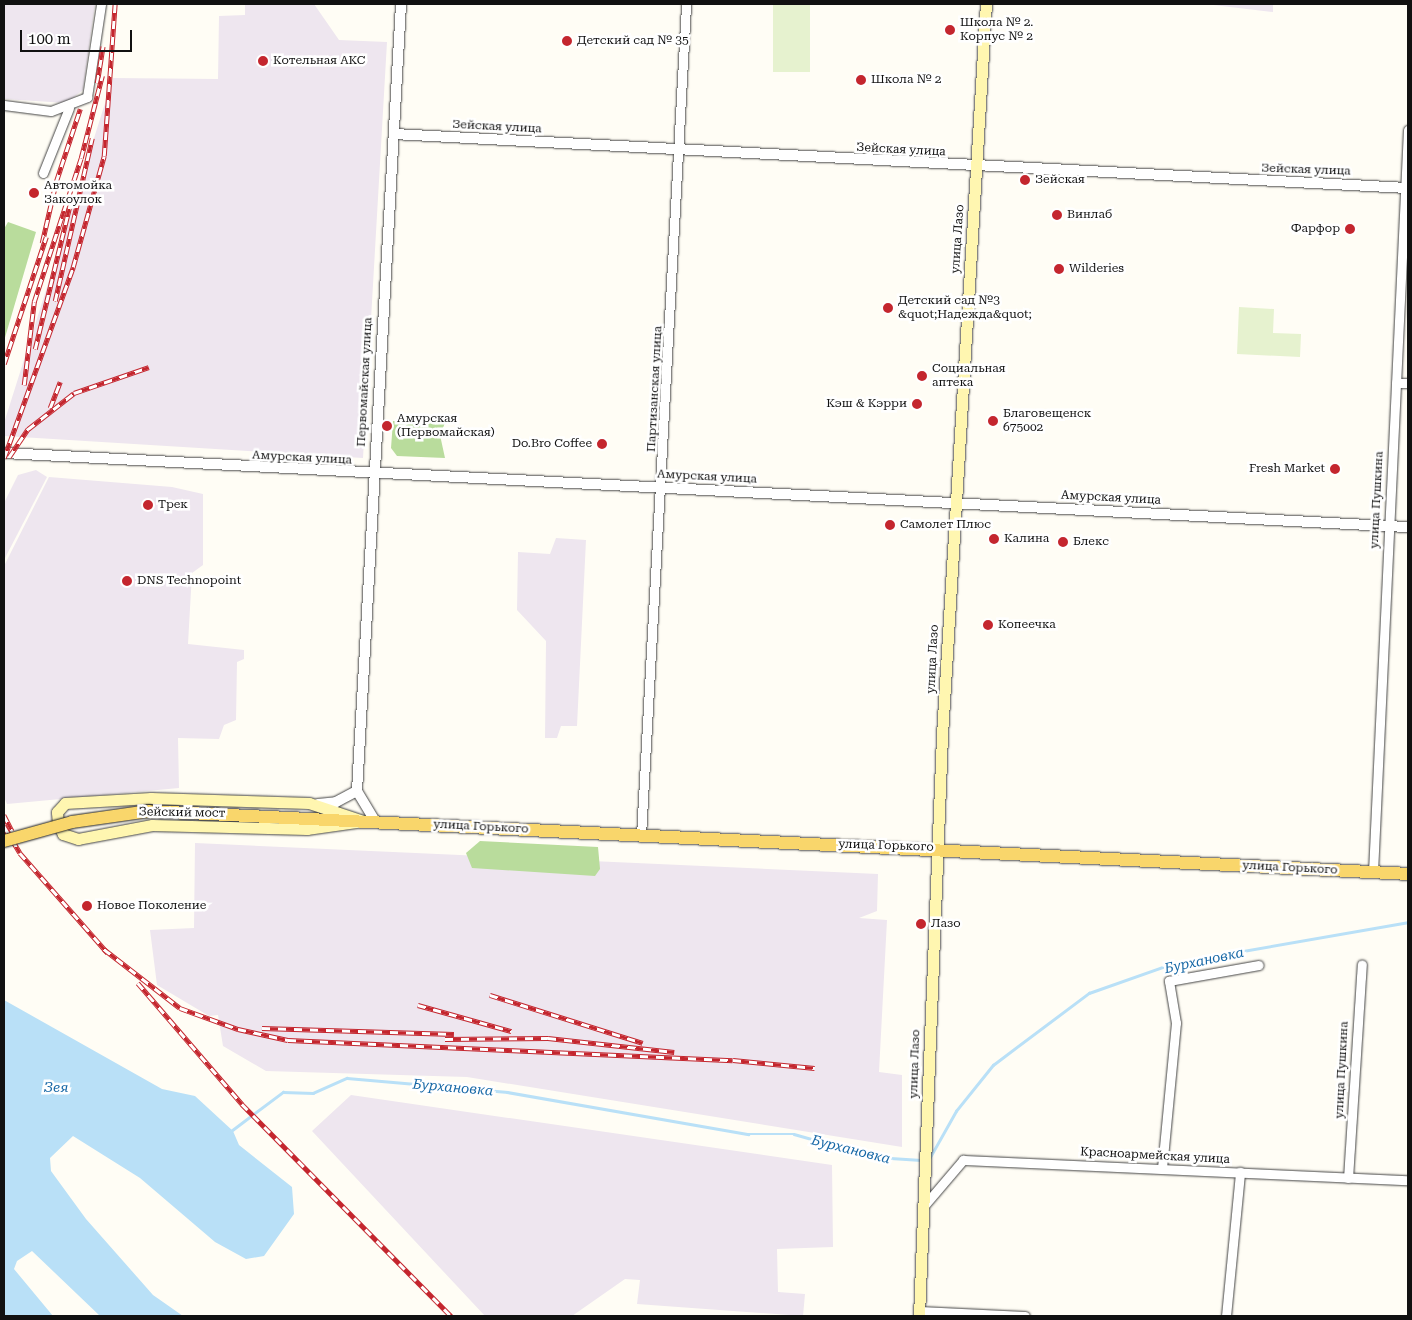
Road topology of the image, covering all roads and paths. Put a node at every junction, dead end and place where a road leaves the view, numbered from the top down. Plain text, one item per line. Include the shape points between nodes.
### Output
1 (101, 4) edge
2 (401, 4) edge
3 (686, 4) edge
4 (986, 4) edge
5 (4, 105) edge
6 (69, 108) junction
7 (1408, 130) edge
8 (394, 134) junction
9 (680, 148) junction
10 (977, 166) junction
11 (43, 173) dead end
12 (1406, 188) edge
13 (1396, 383) junction
14 (1408, 384) edge
15 (4, 454) edge
16 (372, 474) junction
17 (662, 487) junction
18 (955, 502) junction
19 (1389, 526) junction
20 (1408, 528) edge
21 (356, 791) junction
22 (318, 804) junction
23 (369, 821) junction
24 (641, 836) junction
25 (4, 841) edge
26 (937, 848) junction
27 (1373, 872) junction
28 (1408, 874) edge
29 (1362, 964) dead end
30 (1259, 965) dead end
31 (1162, 1168) junction
32 (1240, 1172) junction
33 (1348, 1178) junction
34 (1408, 1180) edge
35 (923, 1207) junction
36 (919, 1314) edge
37 (1025, 1316) edge
38 (1226, 1316) edge

1 - 6 street via 87,97
2 - 8 street, Первомайская улица
3 - 9 street, Партизанская улица
4 - 10 main road, улица Лазо
5 - 6 street via 51,111
6 - 11 street
7 - 12 street, улица Пушкина
8 - 9 street, Зейская улица
8 - 16 street, Первомайская улица
9 - 10 street, Зейская улица
9 - 17 street, Партизанская улица
10 - 12 street, Зейская улица
10 - 18 main road, улица Лазо
12 - 13 street, улица Пушкина
13 - 14 street
13 - 19 street, улица Пушкина
15 - 16 street, Амурская улица
16 - 17 street, Амурская улица
16 - 21 street, Первомайская улица
17 - 18 street, Амурская улица
17 - 24 street, Партизанская улица
18 - 19 street, Амурская улица
18 - 26 main road, улица Лазо
19 - 20 street, Амурская улица
19 - 27 street, улица Пушкина
21 - 22 street via 336,802
21 - 23 street
22 - 23 main road, улица Горького
22 - 23 main road, улица Горького via 219,798 80,799 65,803 57,812 63,834 78,839 152,825 307,829
23 - 24 main road, улица Горького
23 - 25 main road, Зейский мост, bridge via 149,810 72,822
24 - 26 main road, улица Горького
26 - 27 main road, улица Горького
26 - 35 main road, улица Лазо
27 - 28 main road, улица Горького
29 - 33 street, улица Пушкина
30 - 31 street via 1170,981 1176,1024
31 - 32 street, Красноармейская улица
31 - 35 street, Красноармейская улица via 963,1160
32 - 33 street, Красноармейская улица
32 - 38 street
33 - 34 street, Красноармейская улица
35 - 36 main road, улица Лазо
36 - 37 street

